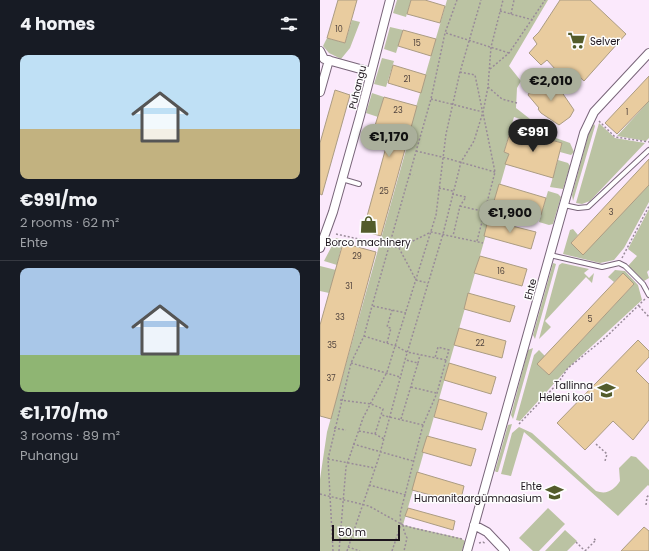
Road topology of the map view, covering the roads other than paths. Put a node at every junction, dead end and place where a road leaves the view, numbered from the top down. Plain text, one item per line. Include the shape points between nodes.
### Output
1 (390, 0) edge
2 (320, 51) edge
3 (649, 53) edge
4 (329, 60) junction
5 (371, 72) junction
6 (320, 92) edge
7 (649, 150) edge
8 (342, 179) junction
9 (359, 184) dead end
10 (564, 205) junction
11 (320, 248) edge
12 (550, 255) junction
13 (648, 294) edge
14 (474, 525) junction
15 (468, 551) edge
16 (505, 551) edge

1 - 5 street, Puhangu
2 - 4 street via 324,59
3 - 10 street, Ehte via 588,120
4 - 5 street
4 - 6 street
5 - 8 street, Puhangu
7 - 10 lane via 588,207
8 - 9 lane
8 - 11 street, Puhangu
10 - 12 street, Ehte
12 - 13 lane via 602,267 619,263 643,284
12 - 14 street, Ehte
14 - 15 street, Ehte
14 - 16 street via 487,532

